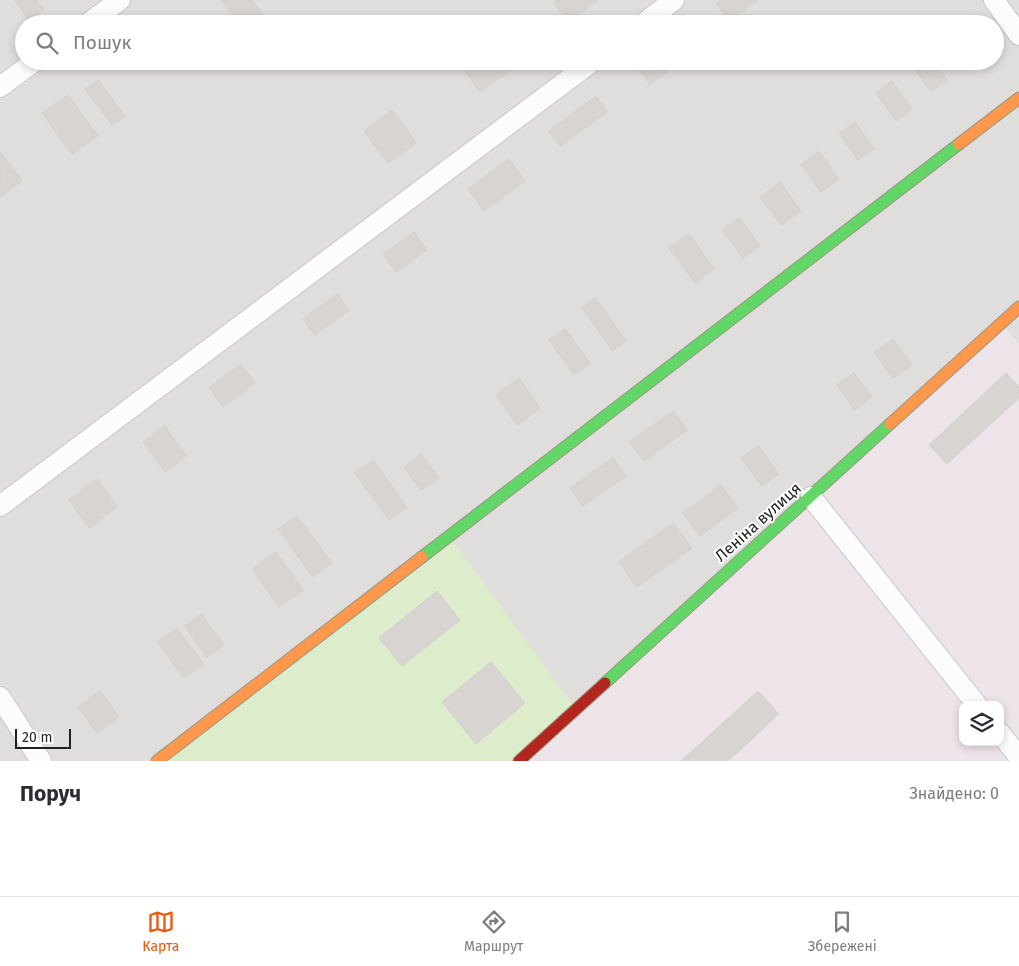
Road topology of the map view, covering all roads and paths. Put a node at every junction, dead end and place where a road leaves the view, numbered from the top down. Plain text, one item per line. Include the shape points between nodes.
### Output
1 (120, 0) edge
2 (674, 0) edge
3 (994, 0) edge
4 (99, 15) edge
5 (655, 15) edge
6 (1019, 35) edge
7 (23, 70) edge
8 (581, 70) edge
9 (0, 87) edge
10 (1019, 98) edge
11 (1019, 307) edge
12 (811, 497) junction
13 (0, 506) edge
14 (0, 697) edge
15 (974, 701) edge
16 (1004, 738) edge
17 (1019, 757) edge
18 (41, 761) edge
19 (157, 761) edge
20 (519, 761) edge

1 - 4 street
2 - 5 street
3 - 6 street
7 - 9 street
8 - 13 street
10 - 19 street
11 - 12 street, Леніна вулиця
12 - 15 street
12 - 20 street, Леніна вулиця
14 - 18 street
16 - 17 street

